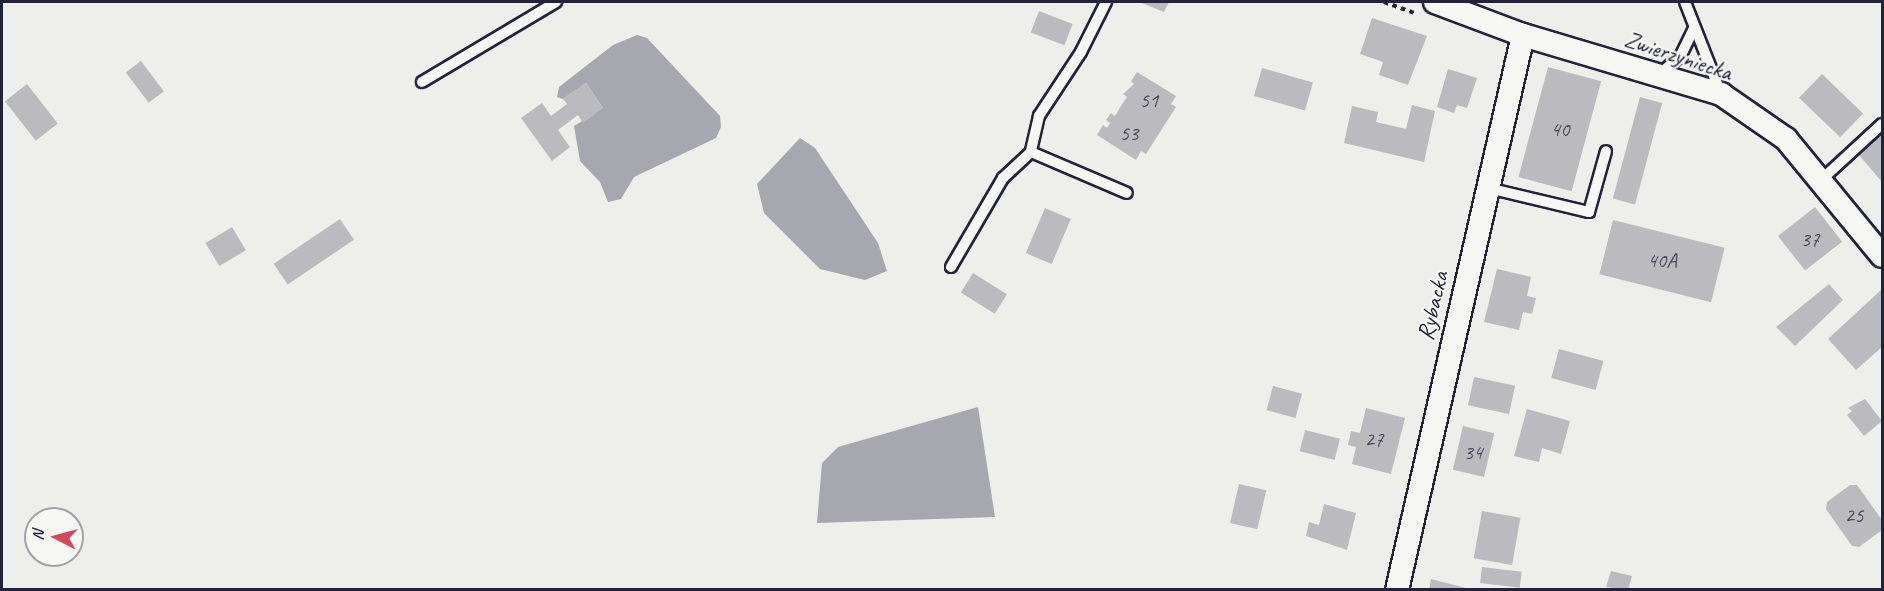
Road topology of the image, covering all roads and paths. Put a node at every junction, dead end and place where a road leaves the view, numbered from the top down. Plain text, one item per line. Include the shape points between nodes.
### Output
1 (556, 2) edge
2 (1106, 2) edge
3 (1435, 2) edge
4 (1685, 2) edge
5 (1694, 28) junction
6 (1523, 35) junction
7 (1658, 76) junction
8 (422, 82) dead end
9 (1721, 94) junction
10 (1882, 124) edge
11 (1606, 151) dead end
12 (1031, 152) junction
13 (1820, 181) junction
14 (1488, 188) junction
15 (1126, 193) dead end
16 (1882, 256) edge
17 (951, 267) dead end
18 (1397, 590) edge

1 - 8 lane
2 - 12 lane via 1081,52 1039,116
3 - 6 street, Zwierzyniecka
4 - 5 lane
5 - 7 lane via 1681,55
5 - 9 lane
6 - 7 street, Zwierzyniecka
6 - 14 street, Rybacka
7 - 9 street, Zwierzyniecka
9 - 13 street, Zwierzyniecka via 1786,139
10 - 13 lane
11 - 14 lane via 1589,212
12 - 15 lane
12 - 17 lane via 1003,178
13 - 16 street, Zwierzyniecka
14 - 18 street, Rybacka

